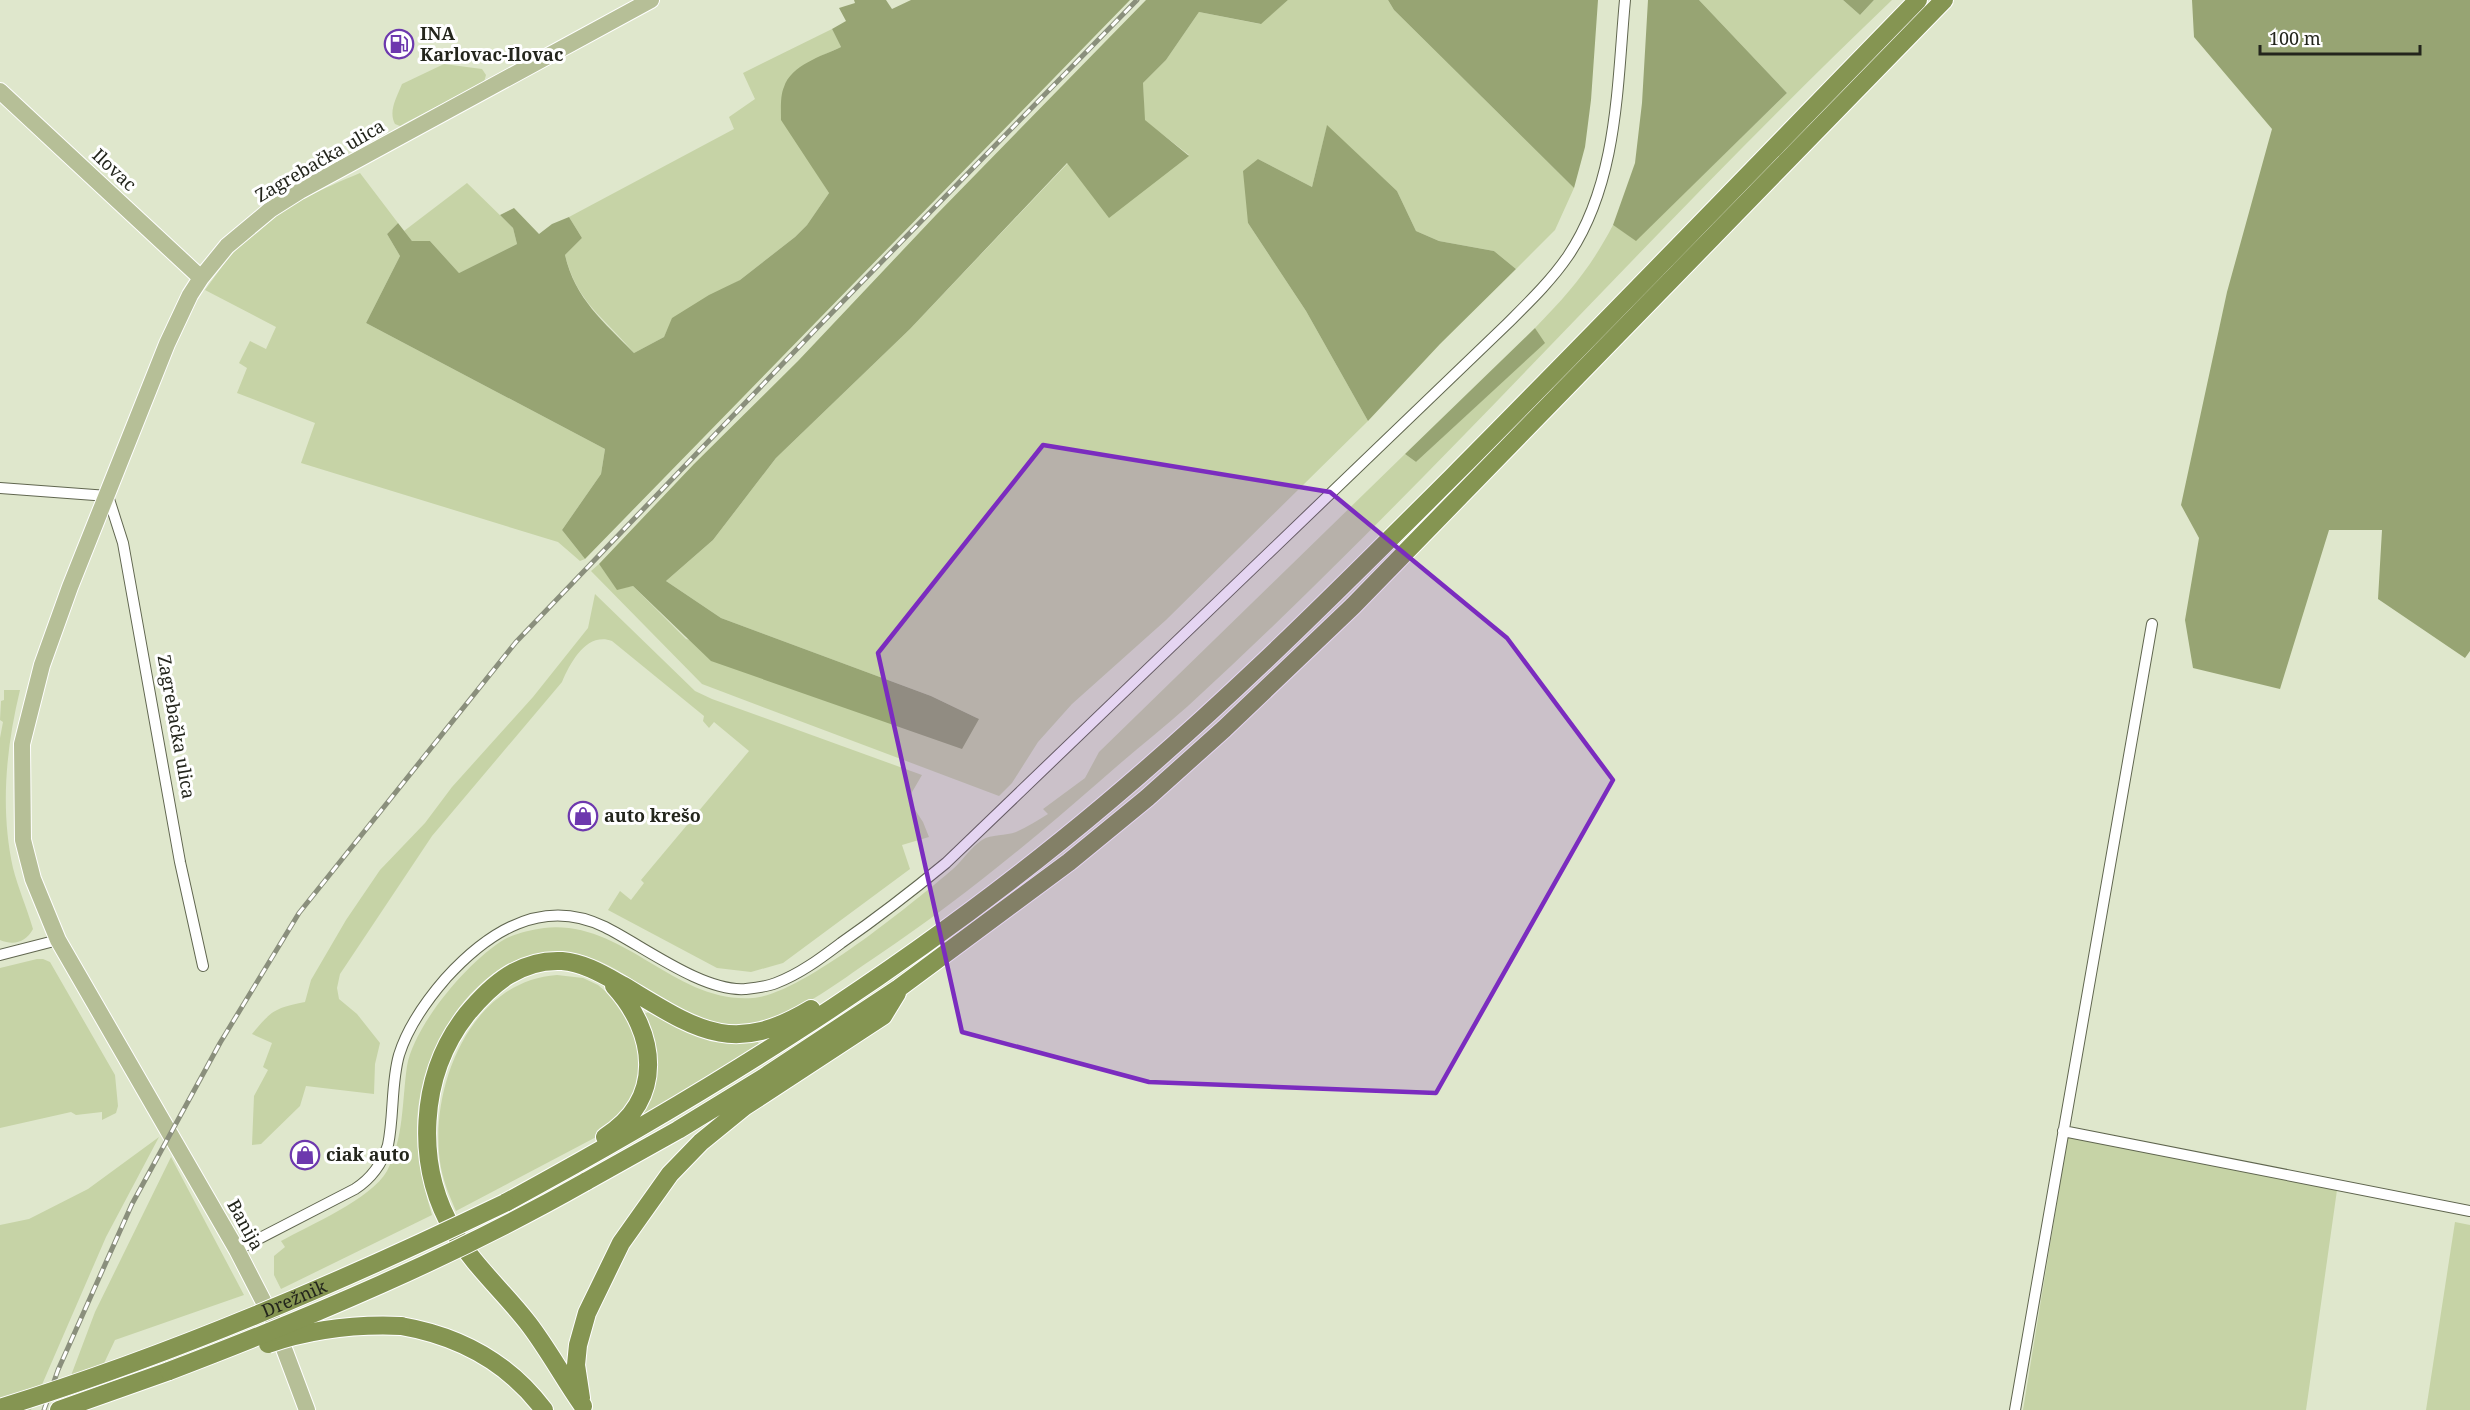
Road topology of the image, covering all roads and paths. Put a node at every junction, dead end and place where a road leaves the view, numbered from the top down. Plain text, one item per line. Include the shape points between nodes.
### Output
1 (651, 0) edge
2 (1624, 0) edge
3 (1918, 0) edge
4 (1944, 0) edge
5 (0, 91) edge
6 (201, 278) junction
7 (0, 488) edge
8 (108, 496) junction
9 (2152, 624) dead end
10 (58, 940) junction
11 (919, 950) junction
12 (0, 955) edge
13 (203, 966) dead end
14 (605, 975) junction
15 (899, 988) junction
16 (133, 1068) joint
17 (2063, 1131) junction
18 (576, 1165) junction
19 (2470, 1211) edge
20 (237, 1250) junction
21 (170, 1371) junction
22 (0, 1408) edge
23 (580, 1409) edge
24 (59, 1410) edge
25 (307, 1410) edge
26 (544, 1410) edge
27 (2015, 1410) edge

1 - 6 main road, Zagrebačka ulica via 300,191 243,232
2 - 20 street via 1610,145 1599,193 1567,256 1507,324 946,863 804,969 767,986 742,989 708,982 584,919 540,918 500,931 452,972 415,1019 398,1062 388,1145 370,1177 355,1189
3 - 11 highway, Drežnik via 1494,434 1217,708 1060,843
4 - 15 highway, Drežnik via 1479,479 1224,729 1069,862
5 - 6 main road, Ilovac
6 - 8 main road, Zagrebačka ulica via 167,344
7 - 8 street
8 - 10 main road, Zagrebačka ulica via 42,665 22,744 23,840 33,879
8 - 13 street, Zagrebačka ulica via 123,543 180,862
9 - 17 street
10 - 12 street
10 - 16 main road, Zagrebačka ulica
11 - 14 highway via 887,957 791,1021 752,1034 713,1033 693,1026
11 - 18 highway, Drežnik via 765,1052
14 - 18 highway via 639,1022 649,1059 647,1076 644,1092 623,1124 584,1150
14 - 23 highway via 575,963 550,961 524,967 500,980 480,998 453,1036 435,1079 428,1109 429,1160 443,1211 463,1247 527,1323
15 - 21 highway, Drežnik, bridge via 678,1130 512,1222 273,1331
15 - 23 highway via 883,1016 763,1094 701,1142 644,1207 621,1243 587,1313 576,1365
16 - 20 main road, Banija
17 - 19 street
17 - 27 street
18 - 22 highway, Drežnik, bridge via 424,1242 277,1308
20 - 25 main road, Banija via 274,1322
21 - 24 highway, Drežnik
21 - 26 highway, bridge via 195,1371 313,1331 401,1326 450,1338 492,1359 514,1376

